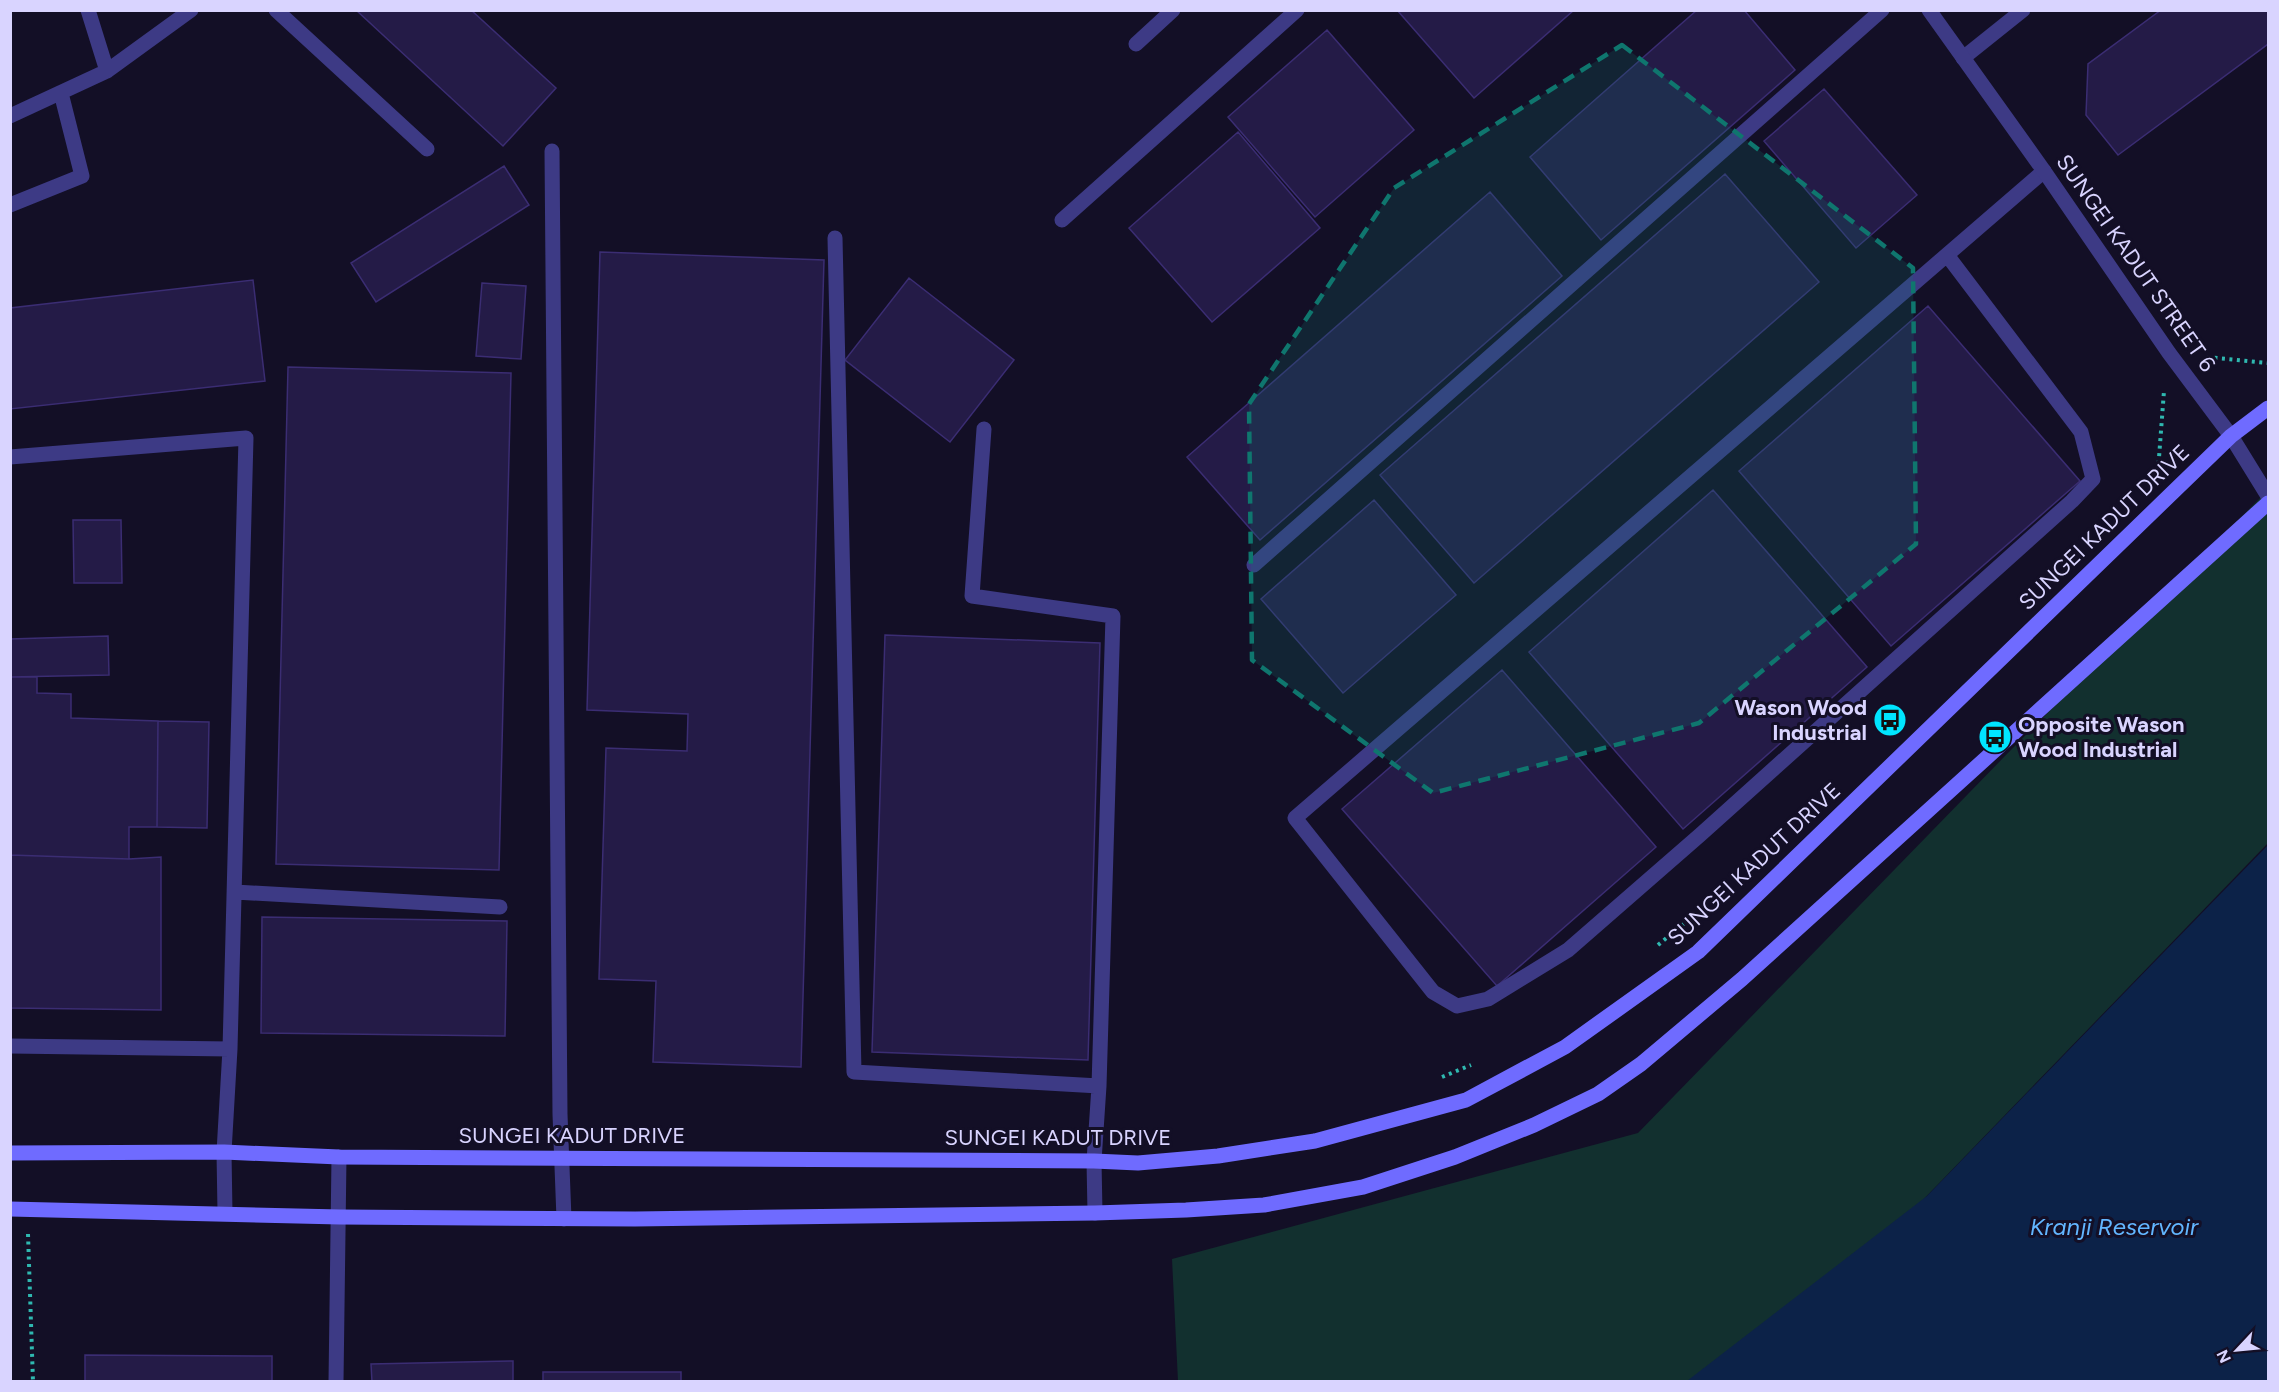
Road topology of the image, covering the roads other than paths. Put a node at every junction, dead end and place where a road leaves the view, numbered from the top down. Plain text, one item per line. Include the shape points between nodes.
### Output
1 (88, 10) edge
2 (191, 10) edge
3 (276, 10) edge
4 (1173, 10) edge
5 (1297, 10) edge
6 (1882, 10) edge
7 (1929, 10) edge
8 (2023, 10) edge
9 (1136, 44) dead end
10 (1963, 58) junction
11 (107, 71) junction
12 (61, 93) junction
13 (10, 116) edge
14 (427, 148) dead end
15 (552, 151) dead end
16 (2044, 171) junction
17 (10, 206) edge
18 (1062, 220) dead end
19 (835, 238) dead end
20 (1947, 255) junction
21 (2268, 408) edge
22 (984, 429) dead end
23 (2231, 436) junction
24 (10, 457) edge
25 (2268, 496) edge
26 (2268, 503) edge
27 (1254, 565) dead end
28 (235, 892) junction
29 (500, 907) dead end
30 (10, 1046) edge
31 (230, 1049) junction
32 (1099, 1086) junction
33 (224, 1152) junction
34 (10, 1153) edge
35 (339, 1157) junction
36 (560, 1157) junction
37 (1094, 1161) junction
38 (10, 1209) edge
39 (225, 1213) junction
40 (1095, 1213) junction
41 (340, 1217) junction
42 (564, 1219) junction
43 (336, 1382) edge

1 - 11 street
2 - 11 street
3 - 14 street
4 - 9 street
5 - 18 street
6 - 27 street
7 - 10 street, SUNGEI KADUT STREET 6
8 - 10 street
10 - 16 street, SUNGEI KADUT STREET 6
11 - 12 street
12 - 13 street
12 - 17 street via 82,176
15 - 36 street
16 - 20 street
16 - 23 street, SUNGEI KADUT STREET 6
19 - 32 street via 854,1072
20 - 20 street via 2081,432 2092,479 2046,525 1568,950 1488,999 1458,1006 1433,992 1295,818
21 - 23 main road, SUNGEI KADUT DRIVE
22 - 32 street via 972,596 1113,616
23 - 25 street, SUNGEI KADUT STREET 6
23 - 37 main road, SUNGEI KADUT DRIVE via 1698,952 1565,1047 1466,1100 1315,1141 1206,1157 1138,1163
24 - 28 street via 246,438
26 - 40 main road via 1742,979 1641,1064 1598,1094 1455,1157 1363,1187 1264,1205
28 - 29 street
28 - 31 street
30 - 31 street
31 - 33 street
32 - 37 street
33 - 34 main road, SUNGEI KADUT DRIVE
33 - 35 main road, SUNGEI KADUT DRIVE
33 - 39 street
35 - 36 main road, SUNGEI KADUT DRIVE
35 - 41 street
36 - 37 main road, SUNGEI KADUT DRIVE
36 - 42 street
37 - 40 street
38 - 39 main road
39 - 41 main road
40 - 42 main road
41 - 42 main road
41 - 43 street

